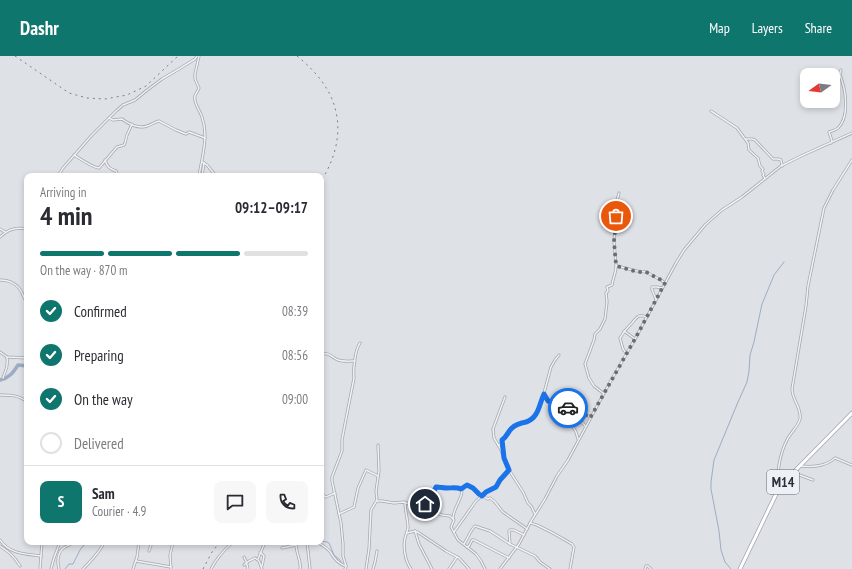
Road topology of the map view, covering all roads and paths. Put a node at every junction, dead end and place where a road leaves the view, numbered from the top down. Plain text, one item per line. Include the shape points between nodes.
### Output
1 (198, 56) edge
2 (841, 70) dead end
3 (711, 111) dead end
4 (108, 118) junction
5 (132, 124) junction
6 (852, 133) edge
7 (205, 138) junction
8 (745, 139) junction
9 (831, 143) junction
10 (74, 155) junction
11 (105, 160) junction
12 (852, 160) edge
13 (203, 162) junction
14 (782, 166) junction
15 (60, 173) edge
16 (117, 173) edge
17 (201, 173) edge
18 (213, 173) edge
19 (765, 179) junction
20 (619, 193) dead end
21 (24, 228) edge
22 (0, 229) edge
23 (5, 232) junction
24 (0, 237) edge
25 (616, 266) dead end
26 (0, 280) edge
27 (665, 283) junction
28 (662, 288) junction
29 (24, 297) edge
30 (656, 299) junction
31 (646, 317) junction
32 (624, 331) junction
33 (635, 339) junction
34 (360, 342) dead end
35 (0, 353) edge
36 (626, 353) junction
37 (324, 354) edge
38 (559, 355) dead end
39 (7, 357) junction
40 (24, 358) edge
41 (355, 361) junction
42 (3, 378) dead end
43 (604, 393) junction
44 (544, 394) junction
45 (0, 395) edge
46 (505, 397) dead end
47 (24, 400) edge
48 (572, 411) junction
49 (575, 413) junction
50 (852, 413) edge
51 (590, 418) junction
52 (585, 426) junction
53 (578, 439) junction
54 (502, 444) junction
55 (378, 445) dead end
56 (498, 445) junction
57 (504, 458) junction
58 (852, 465) edge
59 (800, 466) junction
60 (509, 470) junction
61 (792, 473) junction
62 (378, 476) junction
63 (812, 480) dead end
64 (780, 486) junction
65 (461, 489) junction
66 (335, 493) junction
67 (324, 496) edge
68 (482, 496) junction
69 (377, 501) junction
70 (405, 503) junction
71 (421, 508) junction
72 (339, 514) junction
73 (536, 514) junction
74 (453, 518) junction
75 (530, 523) junction
76 (526, 529) junction
77 (415, 531) junction
78 (407, 532) junction
79 (454, 532) junction
80 (524, 535) junction
81 (0, 541) edge
82 (463, 544) junction
83 (510, 544) junction
84 (42, 545) edge
85 (59, 545) edge
86 (69, 545) edge
87 (103, 545) edge
88 (139, 545) edge
89 (151, 545) edge
90 (172, 545) edge
91 (230, 545) edge
92 (263, 545) edge
93 (296, 545) joint
94 (307, 545) edge
95 (322, 545) edge
96 (0, 546) edge
97 (467, 547) junction
98 (282, 548) dead end
99 (517, 548) junction
100 (149, 551) dead end
101 (377, 551) dead end
102 (260, 552) junction
103 (41, 556) junction
104 (244, 557) dead end
105 (457, 557) junction
106 (509, 558) junction
107 (258, 559) junction
108 (136, 561) junction
109 (247, 562) junction
110 (244, 565) dead end
111 (20, 566) dead end
112 (171, 568) edge
113 (262, 568) edge
114 (345, 568) edge
115 (409, 568) edge
116 (40, 569) edge
117 (51, 569) edge
118 (59, 569) edge
119 (83, 569) edge
120 (133, 569) edge
121 (211, 569) edge
122 (248, 569) edge
123 (300, 569) edge
124 (310, 569) edge
125 (366, 569) edge
126 (373, 569) edge
127 (432, 569) edge
128 (449, 569) edge
129 (469, 569) edge
130 (485, 569) edge
131 (500, 569) edge
132 (550, 569) edge
133 (570, 569) edge
134 (645, 569) edge
135 (651, 569) edge
136 (740, 569) edge

1 - 4 street via 135,100 123,105
1 - 7 street via 195,79 199,88 195,99 202,116
2 - 9 street via 839,74 845,90 846,108 840,126 830,132
3 - 8 street via 734,126
4 - 5 street via 122,119
4 - 10 street
5 - 7 street via 145,127 159,121 186,134 189,132
5 - 11 street via 125,143 117,147
6 - 9 street
7 - 13 street
8 - 14 street via 755,140 774,159 781,160
8 - 19 street via 749,150 759,159
9 - 14 street
10 - 11 street via 97,168
10 - 15 street
11 - 16 street via 107,166
12 - 64 street via 825,204 820,221 792,389 800,418 787,440 780,459
13 - 17 street
13 - 18 street
14 - 19 street
19 - 27 street via 706,223 681,255
20 - 27 street via 614,241 616,265 637,272 646,272
21 - 23 street
22 - 23 street
23 - 24 street
25 - 43 street via 612,285 607,287 605,319 595,334 585,364 589,378
26 - 29 street via 16,285
27 - 28 street
28 - 30 street
28 - 30 street via 652,287
30 - 31 street
31 - 32 street via 636,318
31 - 33 street
32 - 33 street
32 - 36 street via 620,338
33 - 36 street
34 - 41 street
35 - 39 street
36 - 43 street
37 - 41 street via 341,361
38 - 44 street via 551,367
39 - 40 street
39 - 42 street via 8,368
41 - 66 street via 342,451 332,477
43 - 51 street
44 - 48 street via 548,401
44 - 54 street via 537,413 530,420 512,427 502,440
45 - 47 street
46 - 56 street via 494,429 494,438
48 - 49 street
48 - 53 street via 570,422
49 - 51 street via 579,410
49 - 52 street via 579,422
50 - 59 main road, M14
51 - 52 street
52 - 53 street
53 - 73 street
54 - 56 street
54 - 57 street
55 - 62 street
56 - 57 street
57 - 60 street
58 - 59 street via 834,458 820,466
59 - 61 main road, M14
60 - 68 street via 496,487
60 - 73 street
61 - 63 street
61 - 64 main road, M14
62 - 69 street
62 - 72 street via 366,470 358,488 354,507
64 - 136 main road, M14
65 - 68 street via 467,485
65 - 71 street via 437,486
65 - 74 street
66 - 67 street
66 - 72 street
68 - 76 street via 495,501 501,510
68 - 79 street
69 - 70 street
69 - 125 street via 371,510
70 - 71 street
70 - 78 street
71 - 74 street
72 - 114 street
73 - 75 street
74 - 79 street via 451,527
75 - 76 street
75 - 133 street via 572,544 574,547
76 - 80 street
77 - 78 street
77 - 105 street
77 - 127 street
78 - 115 street via 405,552
79 - 82 street
80 - 83 street via 510,530
80 - 99 street
81 - 103 street via 21,554
82 - 83 street via 475,526 490,531
82 - 97 street
83 - 99 street
84 - 103 street
85 - 117 street
86 - 118 street via 60,550
87 - 119 street
88 - 108 street
89 - 100 street
90 - 112 street
91 - 121 street
92 - 102 street
93 - 98 street
93 - 123 street
94 - 124 street
95 - 114 street
96 - 111 street via 12,554
97 - 106 street via 474,540
97 - 130 street via 480,558
99 - 106 street
99 - 132 street via 535,556
101 - 126 street
102 - 107 street
102 - 113 street via 264,556
103 - 116 street
104 - 109 street
105 - 128 street
105 - 129 street
106 - 131 street
107 - 109 street via 253,558
107 - 113 street
108 - 112 street
108 - 120 street
109 - 110 street
109 - 122 street
134 - 135 street via 648,566

